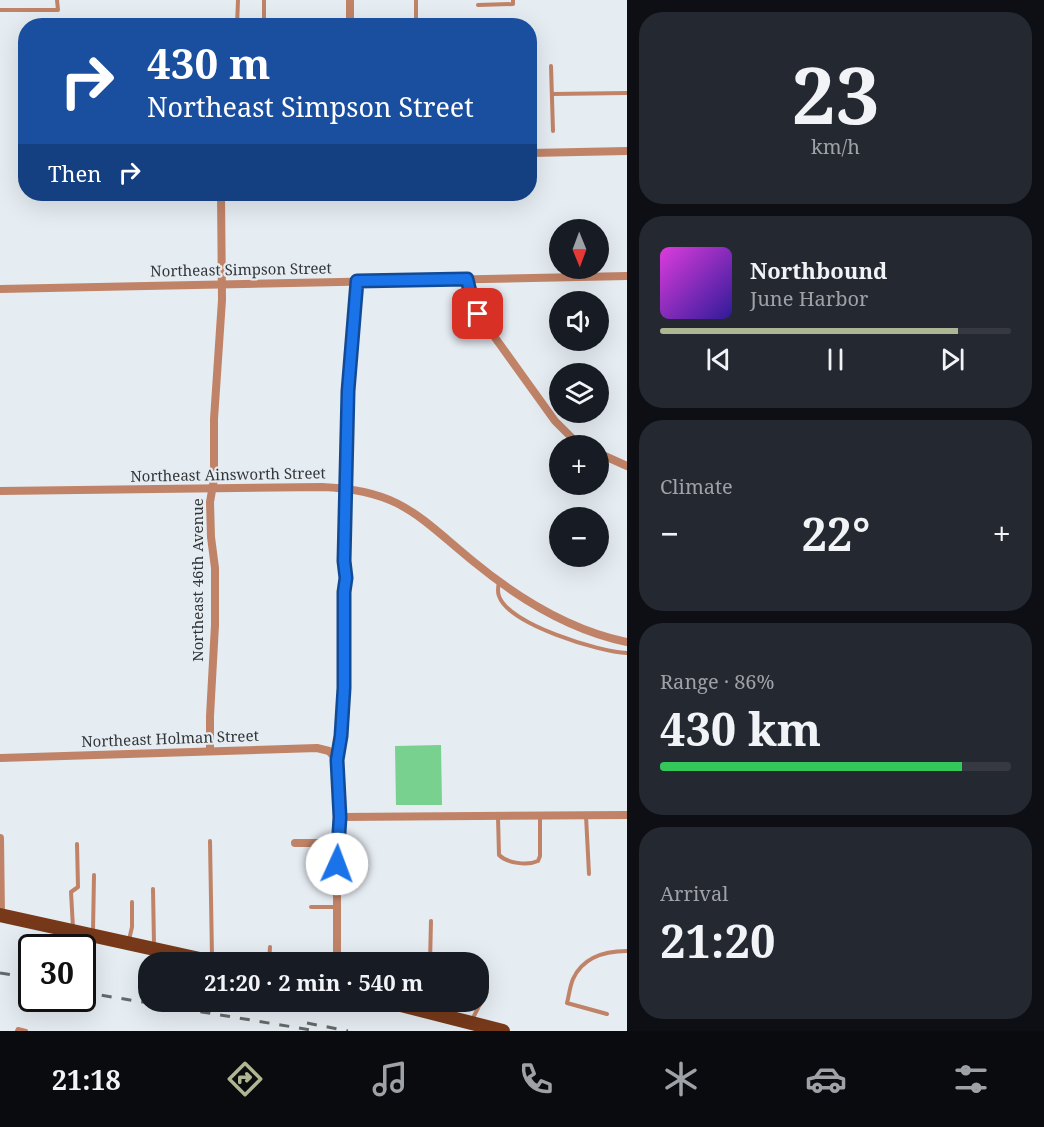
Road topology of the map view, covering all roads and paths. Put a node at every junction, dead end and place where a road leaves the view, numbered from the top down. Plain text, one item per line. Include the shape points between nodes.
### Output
1 (57, 0) edge
2 (238, 0) edge
3 (264, 0) edge
4 (350, 0) edge
5 (416, 0) edge
6 (513, 0) edge
7 (478, 5) dead end
8 (0, 10) edge
9 (237, 18) edge
10 (264, 18) edge
11 (350, 18) edge
12 (416, 18) edge
13 (551, 66) dead end
14 (627, 93) edge
15 (552, 94) junction
16 (553, 131) dead end
17 (627, 151) edge
18 (537, 153) edge
19 (221, 201) edge
20 (627, 276) edge
21 (467, 279) junction
22 (357, 281) junction
23 (222, 284) junction
24 (0, 289) edge
25 (569, 435) edge
26 (609, 458) edge
27 (627, 466) edge
28 (213, 488) junction
29 (346, 488) junction
30 (0, 491) edge
31 (500, 582) junction
32 (627, 642) edge
33 (627, 653) edge
34 (210, 751) junction
35 (0, 758) edge
36 (337, 760) junction
37 (586, 815) junction
38 (627, 815) edge
39 (498, 816) junction
40 (540, 816) junction
41 (340, 817) junction
42 (0, 838) edge
43 (210, 841) dead end
44 (295, 843) dead end
45 (337, 843) junction
46 (77, 844) dead end
47 (589, 873) dead end
48 (94, 875) dead end
49 (153, 889) dead end
50 (132, 902) dead end
51 (337, 907) junction
52 (311, 908) dead end
53 (1, 916) edge
54 (431, 921) dead end
55 (74, 932) junction
56 (84, 934) edge
57 (93, 934) edge
58 (96, 937) edge
59 (128, 944) junction
60 (270, 947) dead end
61 (154, 949) junction
62 (627, 951) edge
63 (168, 952) edge
64 (215, 952) edge
65 (270, 952) edge
66 (337, 952) edge
67 (430, 952) edge
68 (441, 1012) edge
69 (476, 1012) edge
70 (607, 1014) dead end
71 (471, 1023) junction
72 (17, 1031) edge
73 (26, 1031) edge
74 (503, 1031) edge

1 - 8 lane via 58,10
2 - 9 lane
3 - 10 lane
4 - 11 street
5 - 12 lane
6 - 7 lane via 513,4
13 - 15 lane
14 - 15 lane
15 - 16 lane
17 - 18 street
19 - 23 street, Northeast 46th Avenue
20 - 21 street, Northeast Simpson Street
21 - 22 street, Northeast Simpson Street
21 - 25 street via 478,314
22 - 23 street, Northeast Simpson Street
22 - 29 street via 348,391
23 - 24 street, Northeast Simpson Street
23 - 28 street, Northeast 46th Avenue
26 - 27 street
28 - 29 street, Northeast Ainsworth Street
28 - 30 street, Northeast Ainsworth Street
28 - 34 street, Northeast 46th Avenue via 210,502 215,625
29 - 31 street, Northeast Ainsworth Street via 405,507
29 - 36 street via 344,688
31 - 32 street, Northeast Ainsworth Street via 564,621
31 - 33 lane via 501,601 522,618 581,644
34 - 35 street, Northeast Holman Street
34 - 36 street, Northeast Holman Street via 317,748 328,751
36 - 41 street
37 - 38 street
37 - 40 street
37 - 47 lane
39 - 40 street
39 - 40 lane via 499,855 526,864 538,861 540,856
39 - 41 street
41 - 45 street
42 - 53 street
43 - 64 lane
44 - 45 street
45 - 51 street
46 - 55 lane via 78,887 71,892
48 - 57 lane
49 - 61 lane
50 - 59 lane
51 - 52 lane
51 - 66 street
53 - 55 main road
54 - 67 lane
55 - 56 main road
58 - 59 main road
59 - 61 main road
60 - 65 lane
61 - 63 main road
62 - 70 lane via 599,954 573,977 567,1003
68 - 71 main road
69 - 71 lane
71 - 74 main road
72 - 73 lane

